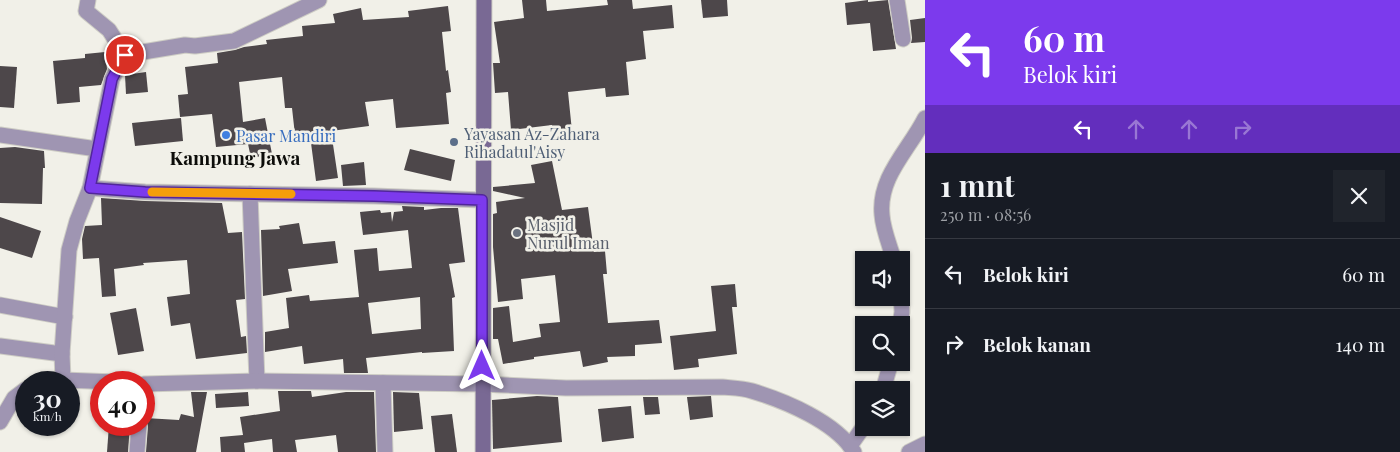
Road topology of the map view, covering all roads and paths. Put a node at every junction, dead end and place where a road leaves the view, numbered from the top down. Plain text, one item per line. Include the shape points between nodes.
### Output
1 (88, 0) edge
2 (319, 0) edge
3 (484, 0) edge
4 (897, 0) edge
5 (903, 39) dead end
6 (125, 55) junction
7 (925, 118) edge
8 (0, 135) edge
9 (97, 149) junction
10 (90, 188) junction
11 (250, 194) junction
12 (482, 200) junction
13 (892, 251) edge
14 (0, 305) edge
15 (65, 317) junction
16 (0, 346) edge
17 (62, 354) junction
18 (63, 371) edge
19 (257, 381) junction
20 (383, 383) junction
21 (155, 384) edge
22 (482, 384) junction
23 (15, 397) edge
24 (0, 422) edge
25 (138, 436) edge
26 (859, 436) edge
27 (925, 444) edge
28 (852, 449) edge
29 (137, 452) edge
30 (385, 452) edge
31 (482, 452) edge
32 (909, 452) edge

1 - 6 street via 86,11 109,30
2 - 6 street via 234,41
3 - 12 street
4 - 5 street
6 - 9 street via 112,79
7 - 13 street via 889,174 882,194 882,216
8 - 9 street
9 - 10 street
10 - 11 street
10 - 15 street via 76,221 69,250
11 - 12 street
11 - 19 street
12 - 22 street
14 - 15 street
15 - 17 street
16 - 17 street
17 - 18 street
19 - 20 street
19 - 21 street
20 - 22 street
20 - 30 street
22 - 28 street via 566,388 737,388 808,413 832,429
22 - 31 street
23 - 24 street
25 - 29 street
26 - 28 street
27 - 32 street

